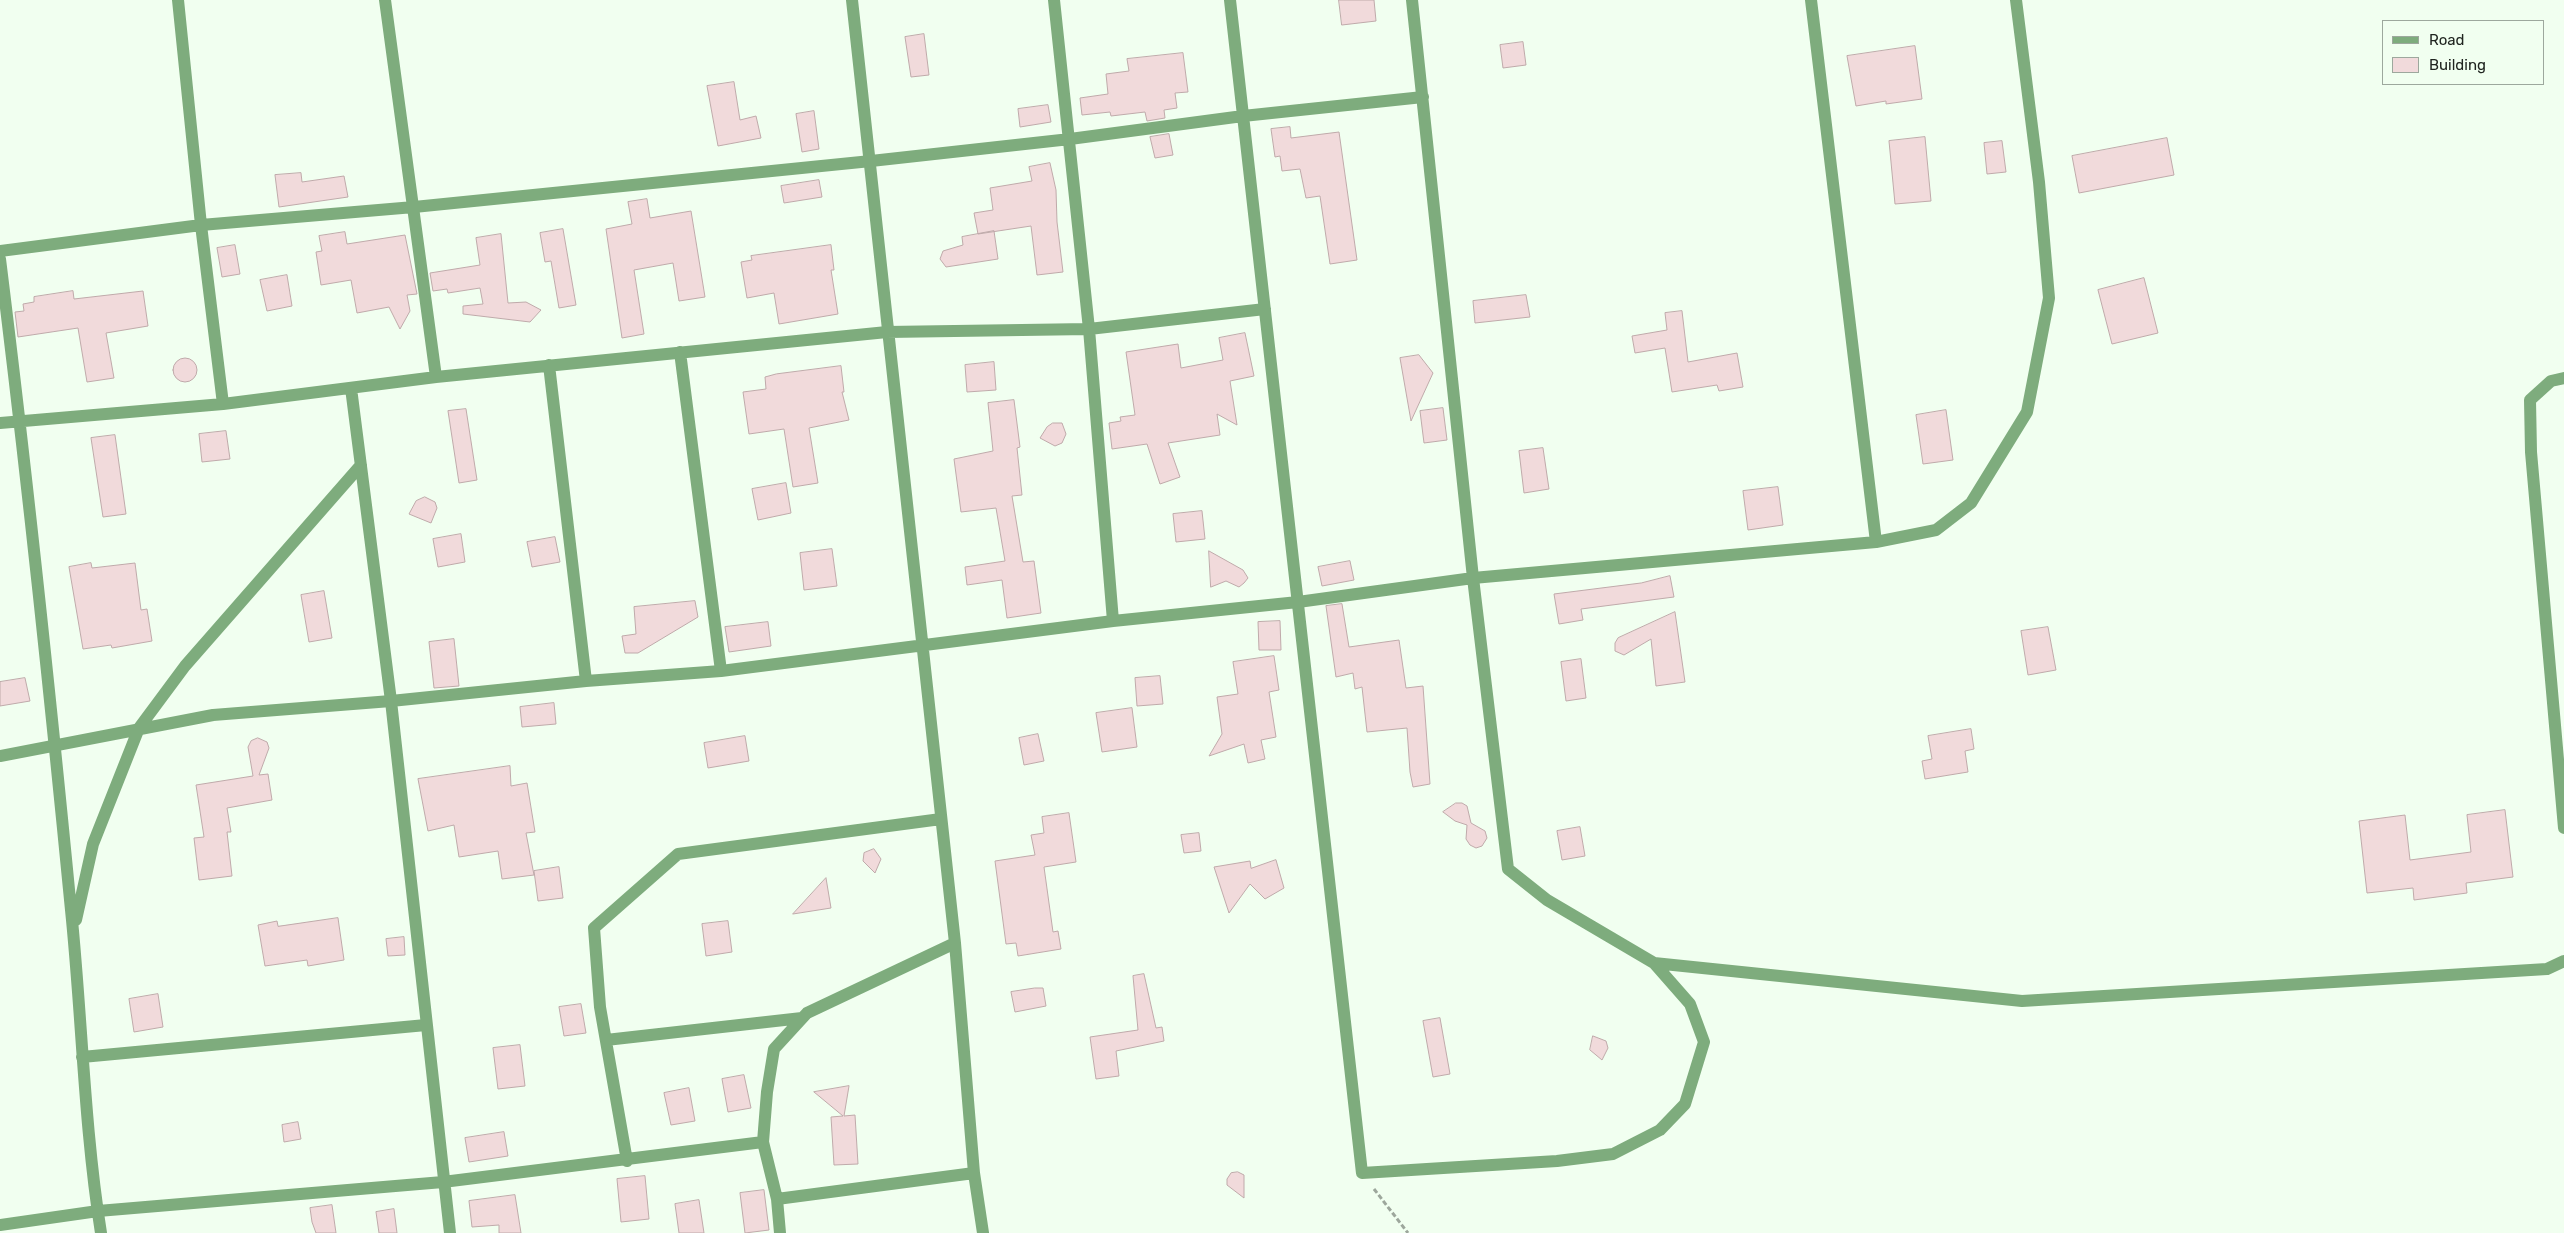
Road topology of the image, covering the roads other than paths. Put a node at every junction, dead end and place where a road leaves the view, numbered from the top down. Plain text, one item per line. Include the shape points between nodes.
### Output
1 (178, 0) edge
2 (385, 0) edge
3 (852, 0) edge
4 (1054, 0) edge
5 (1230, 0) edge
6 (1412, 0) edge
7 (1811, 0) edge
8 (2016, 0) edge
9 (1423, 97) junction
10 (1243, 116) junction
11 (1070, 139) junction
12 (871, 161) junction
13 (414, 207) junction
14 (201, 225) junction
15 (0, 250) edge
16 (0, 259) edge
17 (1265, 309) junction
18 (1089, 328) junction
19 (887, 332) junction
20 (680, 352) junction
21 (549, 365) junction
22 (436, 377) junction
23 (2564, 378) edge
24 (351, 388) junction
25 (223, 404) junction
26 (20, 421) junction
27 (0, 424) edge
28 (361, 465) junction
29 (1876, 542) junction
30 (1473, 578) junction
31 (1298, 602) junction
32 (1113, 621) junction
33 (923, 646) junction
34 (720, 671) junction
35 (586, 681) junction
36 (392, 701) junction
37 (139, 728) junction
38 (55, 744) junction
39 (0, 756) edge
40 (941, 818) junction
41 (2564, 828) edge
42 (74, 933) junction
43 (955, 944) junction
44 (2564, 961) edge
45 (1654, 962) junction
46 (802, 1018) junction
47 (426, 1025) junction
48 (606, 1040) junction
49 (82, 1057) junction
50 (763, 1142) junction
51 (627, 1161) junction
52 (974, 1173) junction
53 (443, 1182) junction
54 (777, 1199) junction
55 (98, 1211) junction
56 (0, 1225) edge
57 (101, 1233) edge
58 (450, 1233) edge
59 (780, 1233) edge
60 (983, 1233) edge

1 - 14 street
2 - 13 street
3 - 12 street
4 - 11 street
5 - 10 street
6 - 9 street
7 - 29 street
8 - 29 street via 2039,182 2049,298 2027,412 1971,503 1936,530
9 - 10 street
9 - 30 street
10 - 11 street
10 - 17 street
11 - 12 street
11 - 18 street
12 - 13 street
12 - 19 street
13 - 14 street
13 - 22 street
14 - 15 street
14 - 25 street
16 - 26 street
17 - 18 street
17 - 31 street
18 - 19 street
18 - 32 street
19 - 20 street
19 - 33 street
20 - 21 street
20 - 34 street
21 - 22 street
21 - 35 street
22 - 24 street
23 - 41 street via 2551,381 2530,400 2531,452
24 - 25 street
24 - 28 street
25 - 26 street
26 - 27 street
26 - 38 street
28 - 36 street
28 - 37 street via 185,666
29 - 30 street
30 - 31 street
30 - 45 street via 1508,868 1547,900
31 - 32 street
31 - 45 street via 1362,1173 1557,1161 1613,1154 1660,1130 1685,1104 1704,1042 1690,1004
32 - 33 street
33 - 34 street
33 - 40 street
34 - 35 street
35 - 36 street
36 - 37 street via 214,714
36 - 47 street
37 - 38 street
37 - 42 street via 92,844
38 - 39 street
38 - 42 street
40 - 43 street
40 - 48 street via 678,854 594,928
42 - 49 street
43 - 46 street
43 - 52 street
44 - 45 street via 2547,969 2022,1001
46 - 48 street
46 - 50 street via 774,1048
47 - 49 street
47 - 53 street
48 - 51 street
49 - 55 street
50 - 51 street
50 - 54 street
51 - 53 street
52 - 54 street
52 - 60 street
53 - 55 street
53 - 58 street
54 - 59 street
55 - 56 street
55 - 57 street

